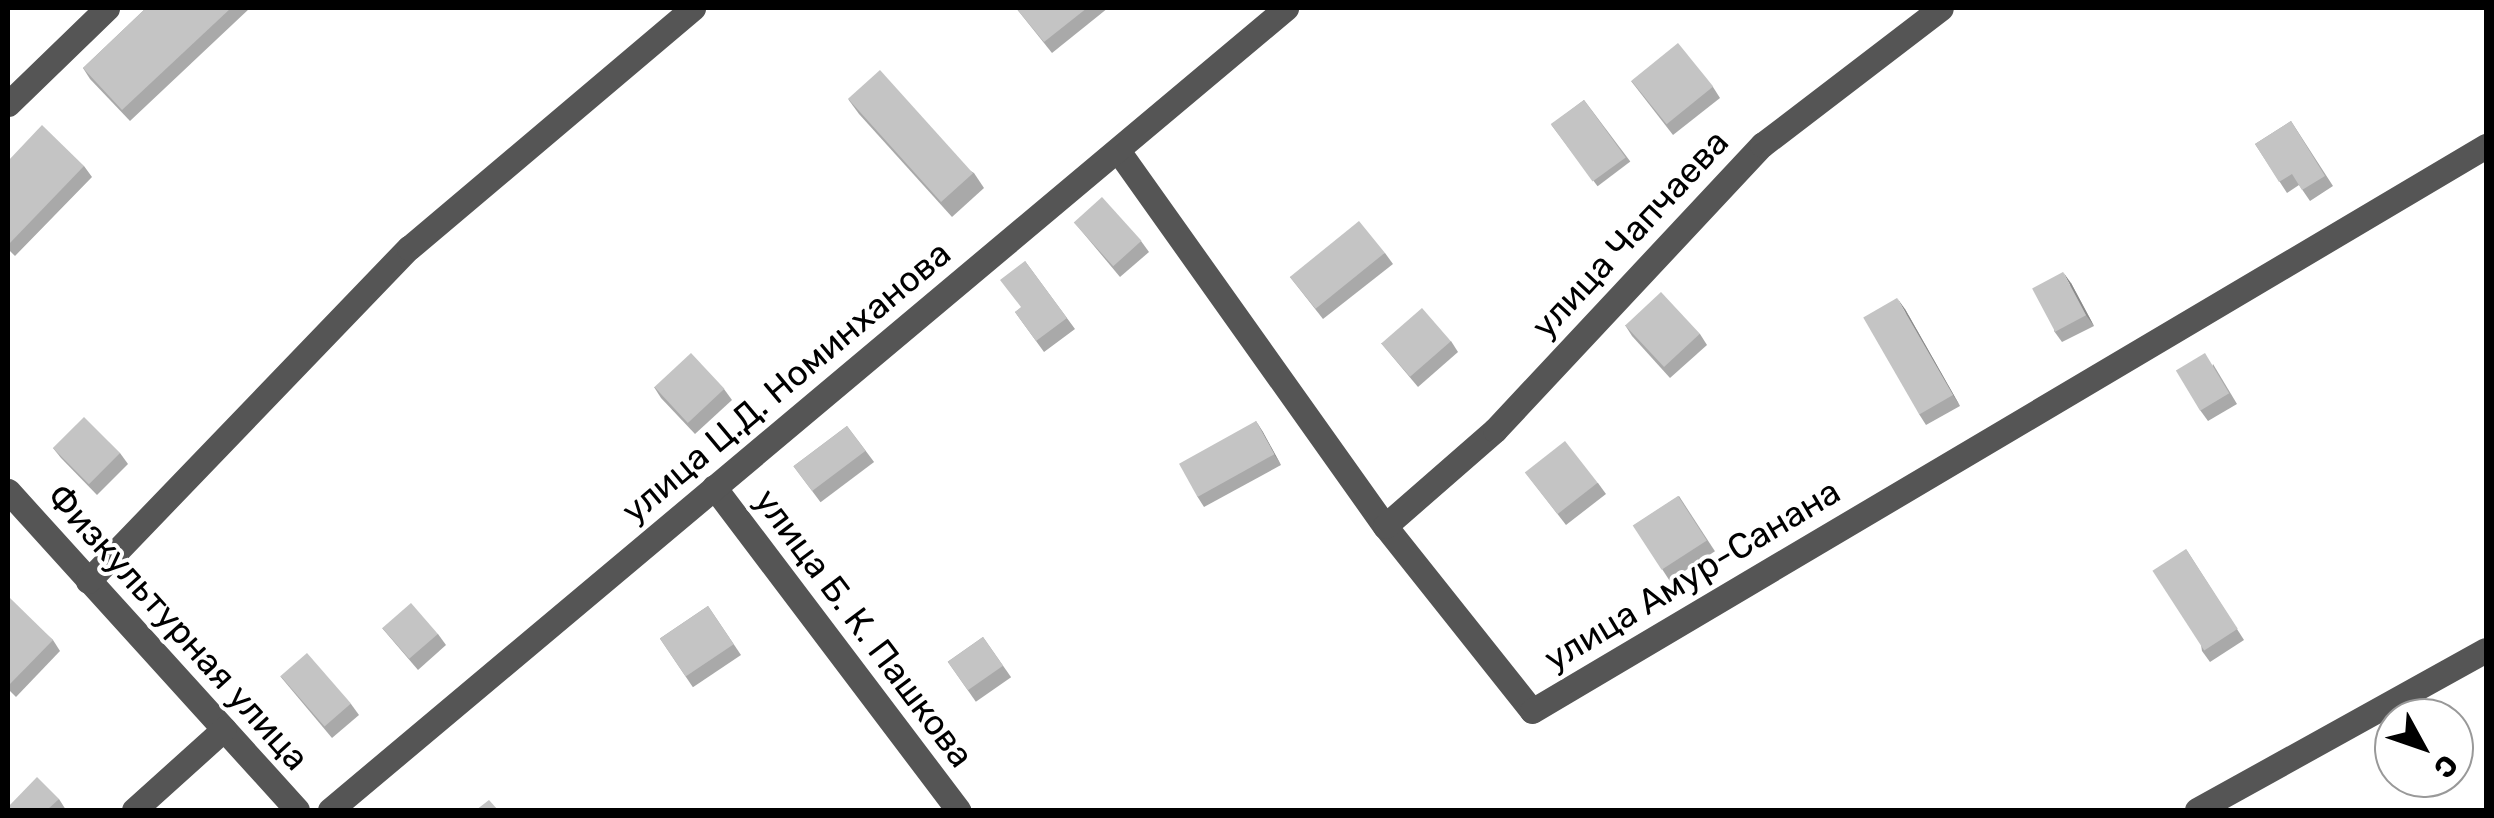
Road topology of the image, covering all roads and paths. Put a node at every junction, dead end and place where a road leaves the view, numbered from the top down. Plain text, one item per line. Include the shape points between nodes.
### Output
1 (106, 8) edge
2 (692, 8) edge
3 (1286, 8) edge
4 (1942, 8) edge
5 (8, 104) edge
6 (2486, 146) edge
7 (1119, 152) junction
8 (714, 487) junction
9 (8, 492) edge
10 (1385, 526) junction
11 (88, 580) junction
12 (2486, 650) edge
13 (224, 729) junction
14 (134, 810) edge
15 (297, 810) edge
16 (330, 810) edge
17 (958, 810) edge
18 (2198, 810) edge

1 - 5 street
2 - 11 street via 409,248
3 - 7 street, улица Ц.Д. Номинханова
4 - 10 street, улица Чапчаева via 1762,145 1495,430
6 - 10 street, улица Амур-Санана via 1532,711
7 - 8 street, улица Ц.Д. Номинханова
7 - 10 street, улица Амур-Санана
8 - 16 street, улица Ц.Д. Номинханова
8 - 17 street, улица Б. К. Пашкова
9 - 11 street, Физкультурная улица
11 - 13 street, Физкультурная улица
12 - 18 street
13 - 14 street
13 - 15 street, Физкультурная улица

